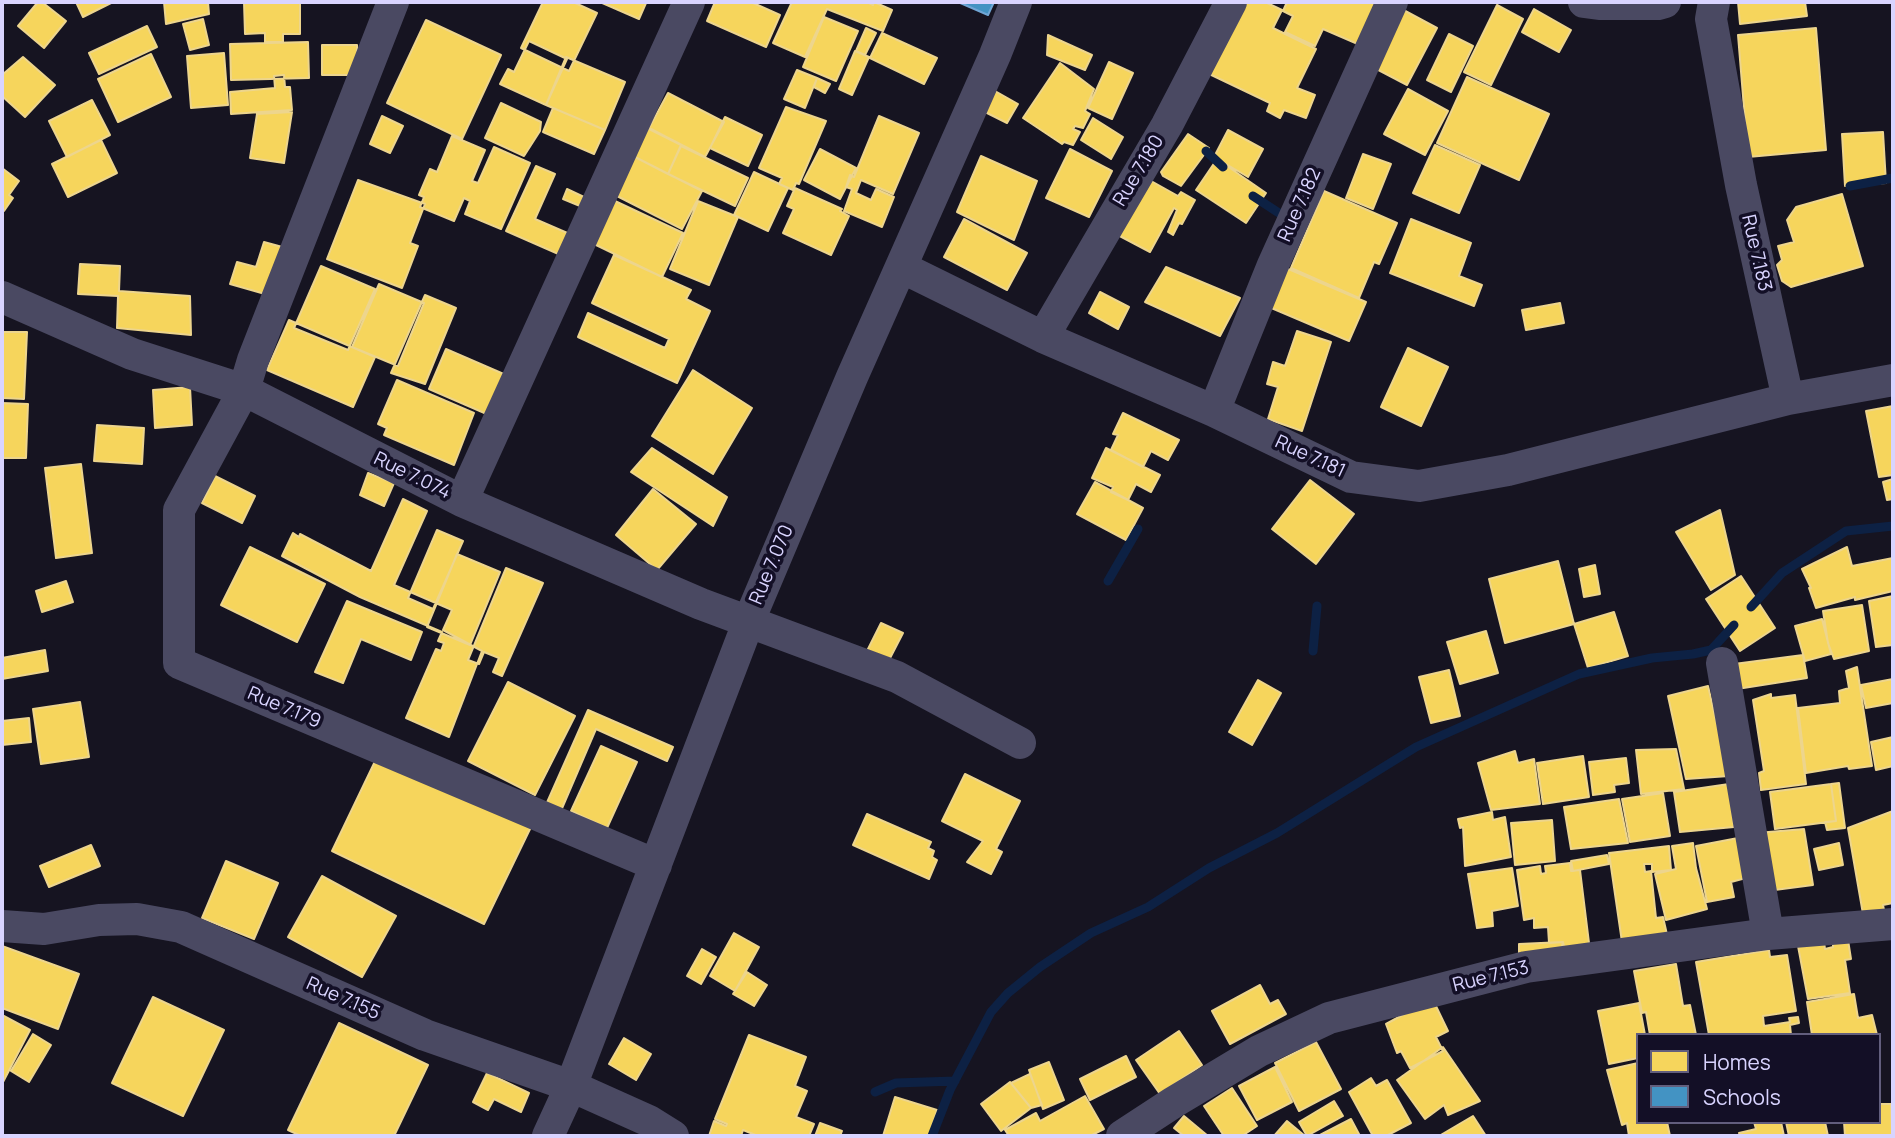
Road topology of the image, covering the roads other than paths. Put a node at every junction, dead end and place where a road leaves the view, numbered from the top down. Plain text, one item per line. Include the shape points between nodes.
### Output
1 (393, 2) edge
2 (689, 2) edge
3 (1016, 2) edge
4 (1231, 2) edge
5 (1392, 2) edge
6 (1584, 2) edge
7 (1665, 2) edge
8 (1714, 2) edge
9 (901, 267) junction
10 (2, 297) edge
11 (1043, 337) junction
12 (1893, 380) edge
13 (244, 390) junction
14 (1788, 399) junction
15 (1214, 411) junction
16 (462, 501) junction
17 (748, 623) junction
18 (1722, 663) dead end
19 (1020, 743) dead end
20 (656, 865) junction
21 (1893, 924) edge
22 (2, 926) edge
23 (1768, 933) junction
24 (570, 1086) junction
25 (548, 1136) edge
26 (673, 1136) edge
27 (1122, 1136) edge

1 - 13 street
2 - 16 street, Rue 7.074
3 - 9 street, Rue 7.070
4 - 11 street, Rue 7.180 via 1167,125
5 - 15 street, Rue 7.182 via 1273,265
6 - 7 street
8 - 14 street, Rue 7.183 via 1711,19 1741,185
9 - 11 street, Rue 7.181
9 - 17 street, Rue 7.070
10 - 13 street, Rue 7.074 via 132,354
11 - 15 street, Rue 7.181
12 - 14 street
13 - 16 street, Rue 7.074
13 - 20 street, Rue 7.179 via 179,510 179,663
14 - 15 street, Rue 7.181 via 1508,470 1419,486 1352,477
16 - 17 street
17 - 19 street via 889,673
17 - 20 street, Rue 7.070
18 - 23 street
20 - 24 street, Rue 7.070
21 - 23 street, Rue 7.153
22 - 24 street, Rue 7.155 via 44,929 137,919 181,927 425,1035
23 - 27 street, Rue 7.153 via 1526,967 1329,1018 1259,1051
24 - 25 street, Rue 7.070
24 - 26 street, Rue 7.155

